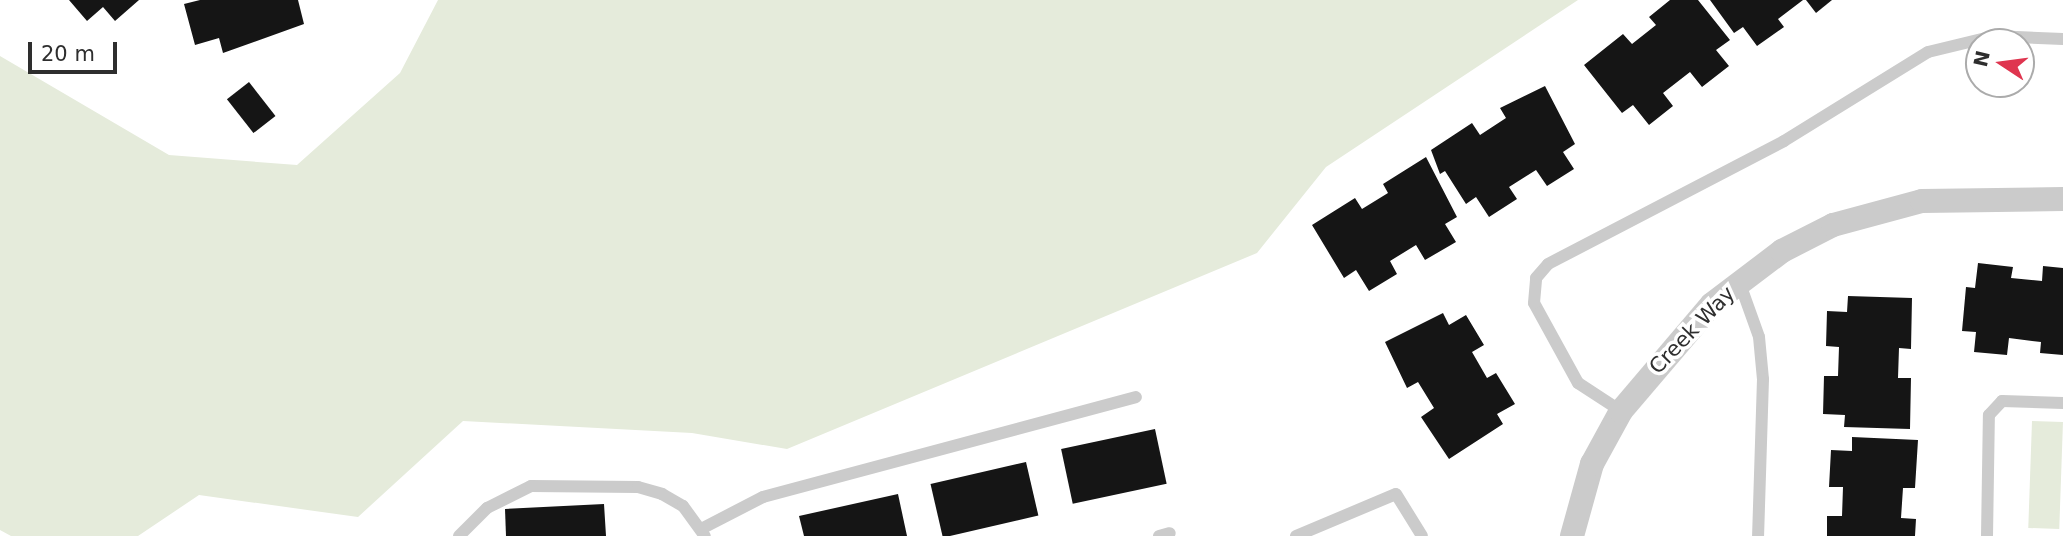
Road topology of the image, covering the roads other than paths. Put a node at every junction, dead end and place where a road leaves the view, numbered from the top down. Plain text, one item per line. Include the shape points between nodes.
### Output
1 (2063, 39) edge
2 (2063, 199) edge
3 (1739, 281) junction
4 (1136, 397) dead end
5 (2063, 403) edge
6 (1622, 411) junction
7 (703, 532) edge
8 (459, 536) edge
9 (1296, 536) edge
10 (1422, 536) edge
11 (1572, 536) edge
12 (1758, 536) edge
13 (1987, 536) edge

1 - 6 lane via 1994,36 1928,52 1784,141 1548,264 1536,278 1534,303 1578,383
2 - 3 street, Creek Way via 1980,197 1866,214 1792,246
3 - 6 street, Creek Way via 1671,346
3 - 12 lane via 1759,337 1763,379
4 - 7 lane via 763,497
5 - 13 lane via 2002,401 1989,415
6 - 11 street, Creek Way via 1592,464
7 - 8 lane via 683,506 638,487 531,486 487,508
9 - 10 lane via 1396,494

